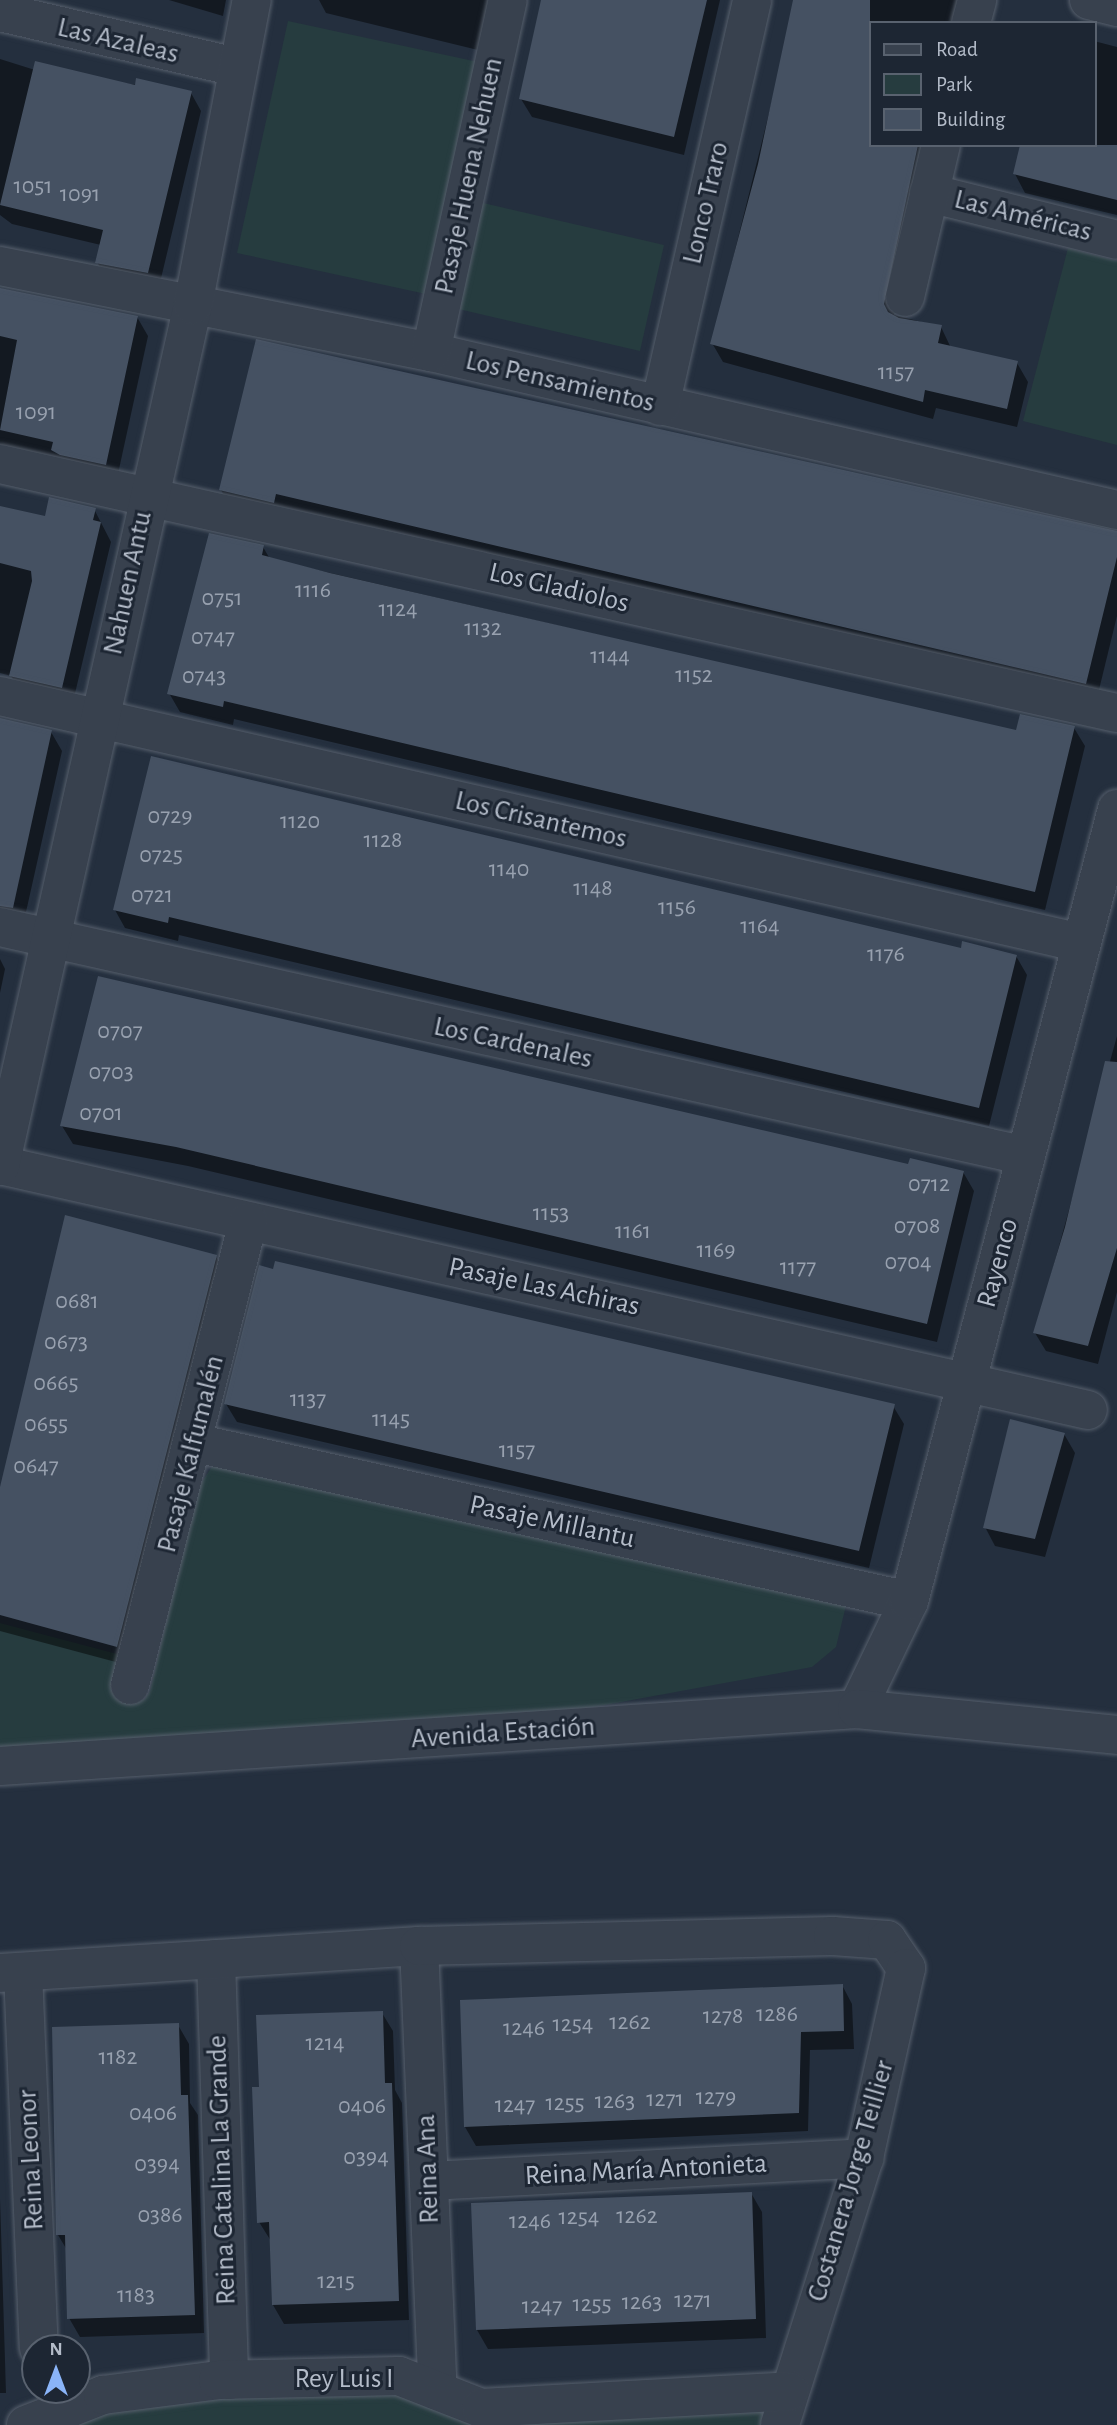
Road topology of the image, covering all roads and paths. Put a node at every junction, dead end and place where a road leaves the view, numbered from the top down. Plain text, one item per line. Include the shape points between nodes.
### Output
1 (252, 0) edge
2 (508, 0) edge
3 (752, 0) edge
4 (977, 0) edge
5 (1088, 0) edge
6 (1117, 8) edge
7 (0, 12) edge
8 (972, 21) edge
9 (237, 67) junction
10 (940, 147) edge
11 (929, 193) junction
12 (1117, 240) edge
13 (0, 266) edge
14 (905, 298) dead end
15 (193, 305) junction
16 (431, 352) junction
17 (660, 406) junction
18 (0, 464) edge
19 (147, 496) junction
20 (1117, 510) edge
21 (0, 696) edge
22 (1117, 713) edge
23 (99, 719) junction
24 (1117, 808) edge
25 (0, 927) edge
26 (52, 941) junction
27 (1082, 943) junction
28 (1026, 1156) junction
29 (0, 1165) edge
30 (248, 1222) junction
31 (967, 1379) junction
32 (1088, 1409) dead end
33 (195, 1443) junction
34 (909, 1601) junction
35 (130, 1685) dead end
36 (857, 1709) junction
37 (1117, 1735) edge
38 (0, 1766) edge
39 (419, 1946) junction
40 (216, 1959) junction
41 (11, 1973) edge
42 (864, 2158) junction
43 (429, 2181) junction
44 (38, 2334) edge
45 (229, 2380) junction
46 (438, 2391) junction
47 (785, 2408) edge
48 (37, 2411) edge

1 - 9 street, Nahuen Antu
2 - 16 street, Pasaje Huena Nehuen
3 - 17 street, Lonco Traro
4 - 8 street
5 - 6 street
7 - 9 street, Las Azaleas
9 - 15 street, Nahuen Antu
10 - 11 street
11 - 12 street, Las Américas
11 - 14 street
13 - 15 street, Los Pensamientos
15 - 16 street, Los Pensamientos
15 - 19 street, Nahuen Antu
16 - 17 street, Los Pensamientos
17 - 20 street, Los Pensamientos
18 - 19 street, Los Gladiolos
19 - 22 street, Los Gladiolos
19 - 23 street, Nahuen Antu
21 - 23 street, Los Crisantemos
23 - 26 street, Nahuen Antu
23 - 27 street, Los Crisantemos
24 - 27 street, Rayenco
25 - 26 street, Los Cardenales
26 - 28 street, Los Cardenales
26 - 29 street, Nahuen Antu
27 - 28 street, Rayenco
28 - 31 street, Rayenco
29 - 30 street, Pasaje Las Achiras
30 - 31 street, Pasaje Las Achiras
30 - 33 street, Pasaje Kalfumalén
31 - 32 street, Pasaje Las Achiras
31 - 34 street, Rayenco
33 - 34 street, Pasaje Millantu
33 - 35 street, Pasaje Kalfumalén
34 - 36 street, Rayenco
36 - 37 street, Avenida Estación
36 - 38 street, Avenida Estación
39 - 40 street
39 - 42 street, Costanera Jorge Teillier via 833,1936 887,1940 906,1968
39 - 43 street, Reina Ana
40 - 41 street
40 - 45 street, Reina Catalina La Grande
41 - 44 street, Reina Leonor
42 - 43 street, Reina María Antonieta
42 - 47 street, Costanera Jorge Teillier
43 - 46 street, Reina Ana
45 - 46 street, Rey Luis I via 399,2376
45 - 48 street, Rey Luis I via 103,2395
46 - 47 street, Rey Luis I via 481,2408

